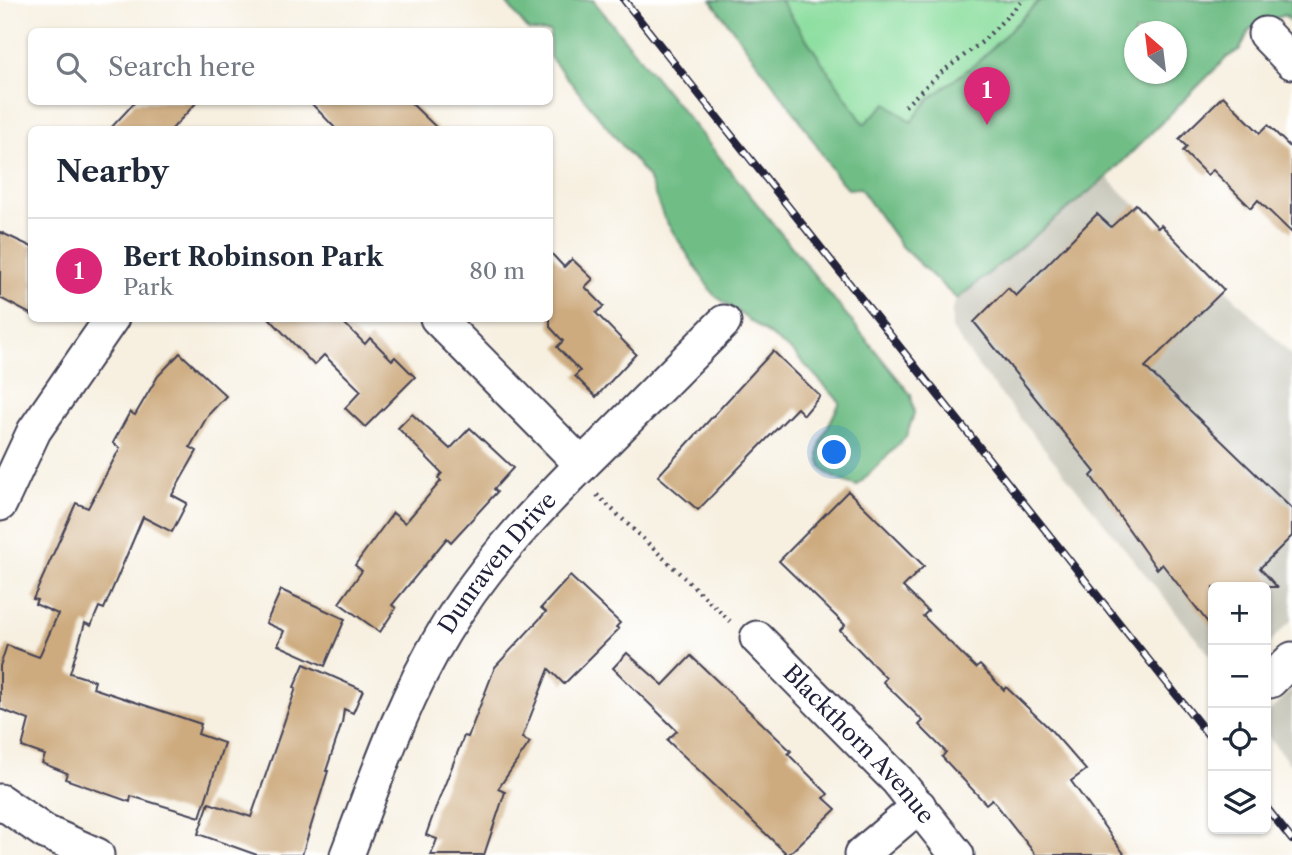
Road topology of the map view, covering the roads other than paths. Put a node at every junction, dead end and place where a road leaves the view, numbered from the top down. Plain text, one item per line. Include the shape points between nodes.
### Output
1 (1265, 34) dead end
2 (1292, 62) edge
3 (108, 322) edge
4 (441, 322) edge
5 (724, 322) dead end
6 (586, 477) junction
7 (0, 505) edge
8 (745, 630) road end
9 (0, 801) edge
10 (919, 806) junction
11 (97, 855) edge
12 (347, 855) edge
13 (861, 855) edge
14 (957, 855) edge

1 - 2 street
3 - 7 street via 34,431
4 - 6 street
5 - 6 street, Dunraven Drive
6 - 12 street, Dunraven Drive via 544,503 501,551 444,631 400,716
8 - 10 street, Blackthorn Avenue
9 - 11 street via 45,832
10 - 13 street
10 - 14 street, Blackthorn Avenue

